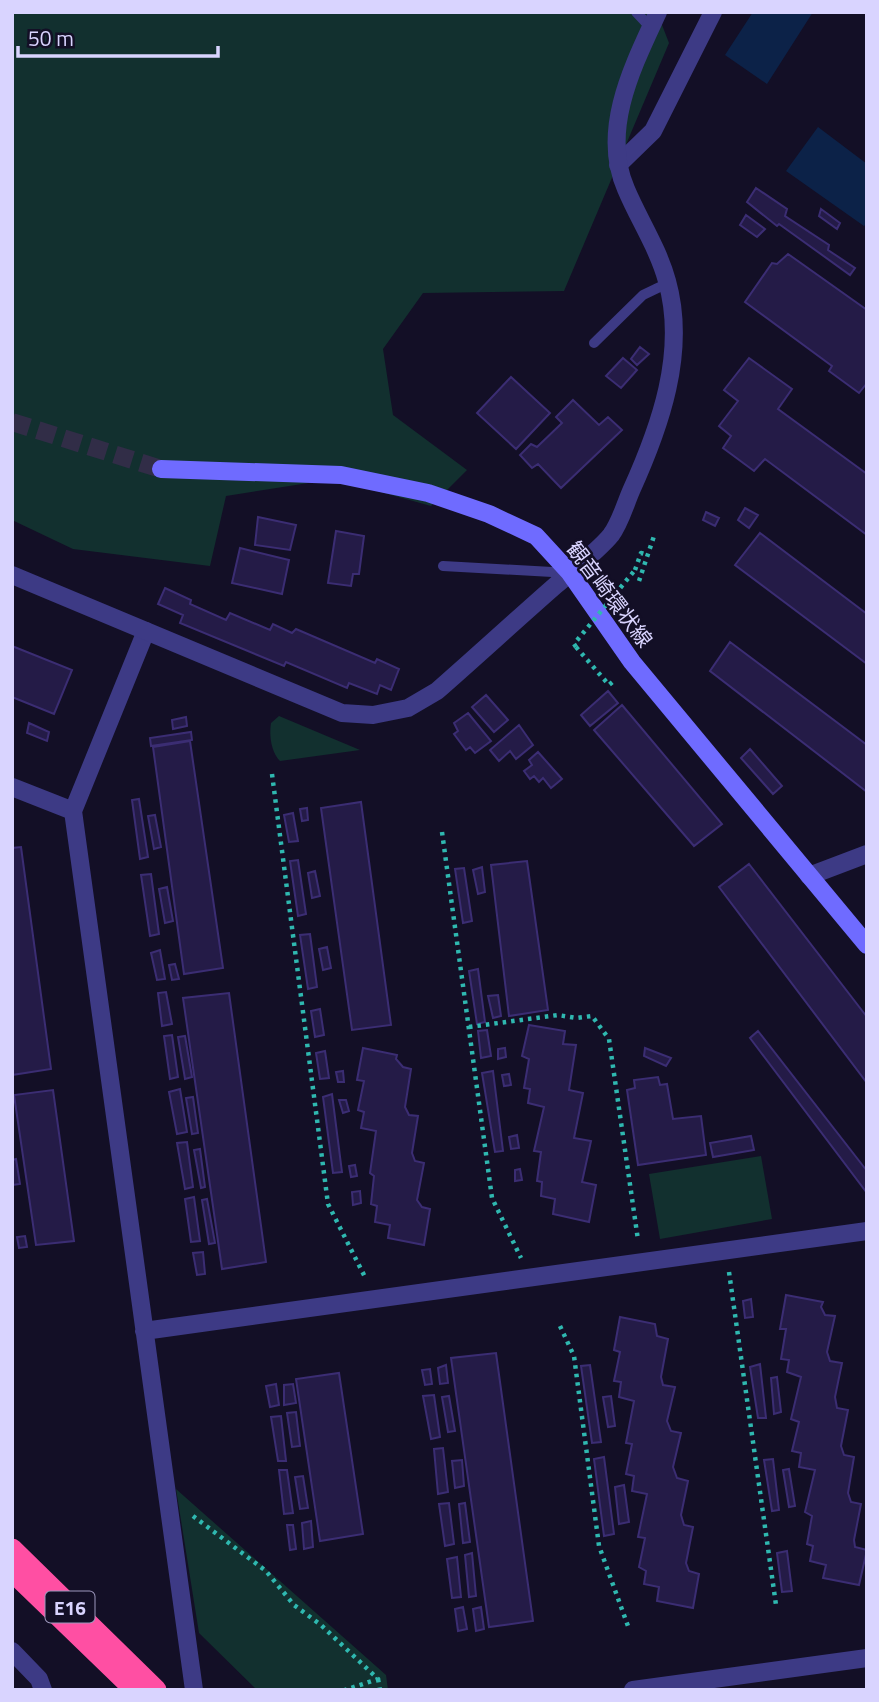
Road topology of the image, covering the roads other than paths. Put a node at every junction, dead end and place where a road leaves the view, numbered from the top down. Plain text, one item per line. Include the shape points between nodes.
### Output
1 (636, 12) edge
2 (713, 12) edge
3 (654, 20) edge
4 (618, 164) junction
5 (668, 283) junction
6 (594, 343) dead end
7 (161, 469) tunnel mouth
8 (443, 566) dead end
9 (570, 573) junction
10 (12, 575) edge
11 (146, 631) junction
12 (12, 786) edge
13 (73, 811) junction
14 (867, 854) edge
15 (809, 876) junction
16 (867, 945) edge
17 (867, 1231) edge
18 (145, 1331) junction
19 (12, 1549) edge
20 (12, 1571) edge
21 (12, 1651) edge
22 (867, 1658) edge
23 (124, 1669) junction
24 (639, 1689) edge
25 (43, 1690) edge
26 (135, 1690) edge
27 (156, 1690) edge
28 (194, 1690) edge
29 (633, 1690) edge

1 - 3 lane
2 - 4 street via 653,131
3 - 4 street via 621,104 615,133
4 - 5 street
5 - 6 lane via 643,295
5 - 9 street via 673,354 668,392 646,458 611,535
7 - 9 main road, 観音崎環状線 via 341,475 428,493 536,536
8 - 9 lane
9 - 11 street via 437,691 408,708 373,715 342,713
9 - 15 main road, 観音崎環状線 via 632,662
10 - 11 street
11 - 13 street
12 - 13 street
13 - 18 street
14 - 15 street
15 - 16 main road, 観音崎環状線
17 - 18 street
18 - 28 street
19 - 23 highway, E16
20 - 23 highway, E16
21 - 25 street via 39,1679
22 - 24 street
23 - 26 highway, E16
23 - 27 highway, E16
24 - 29 street

